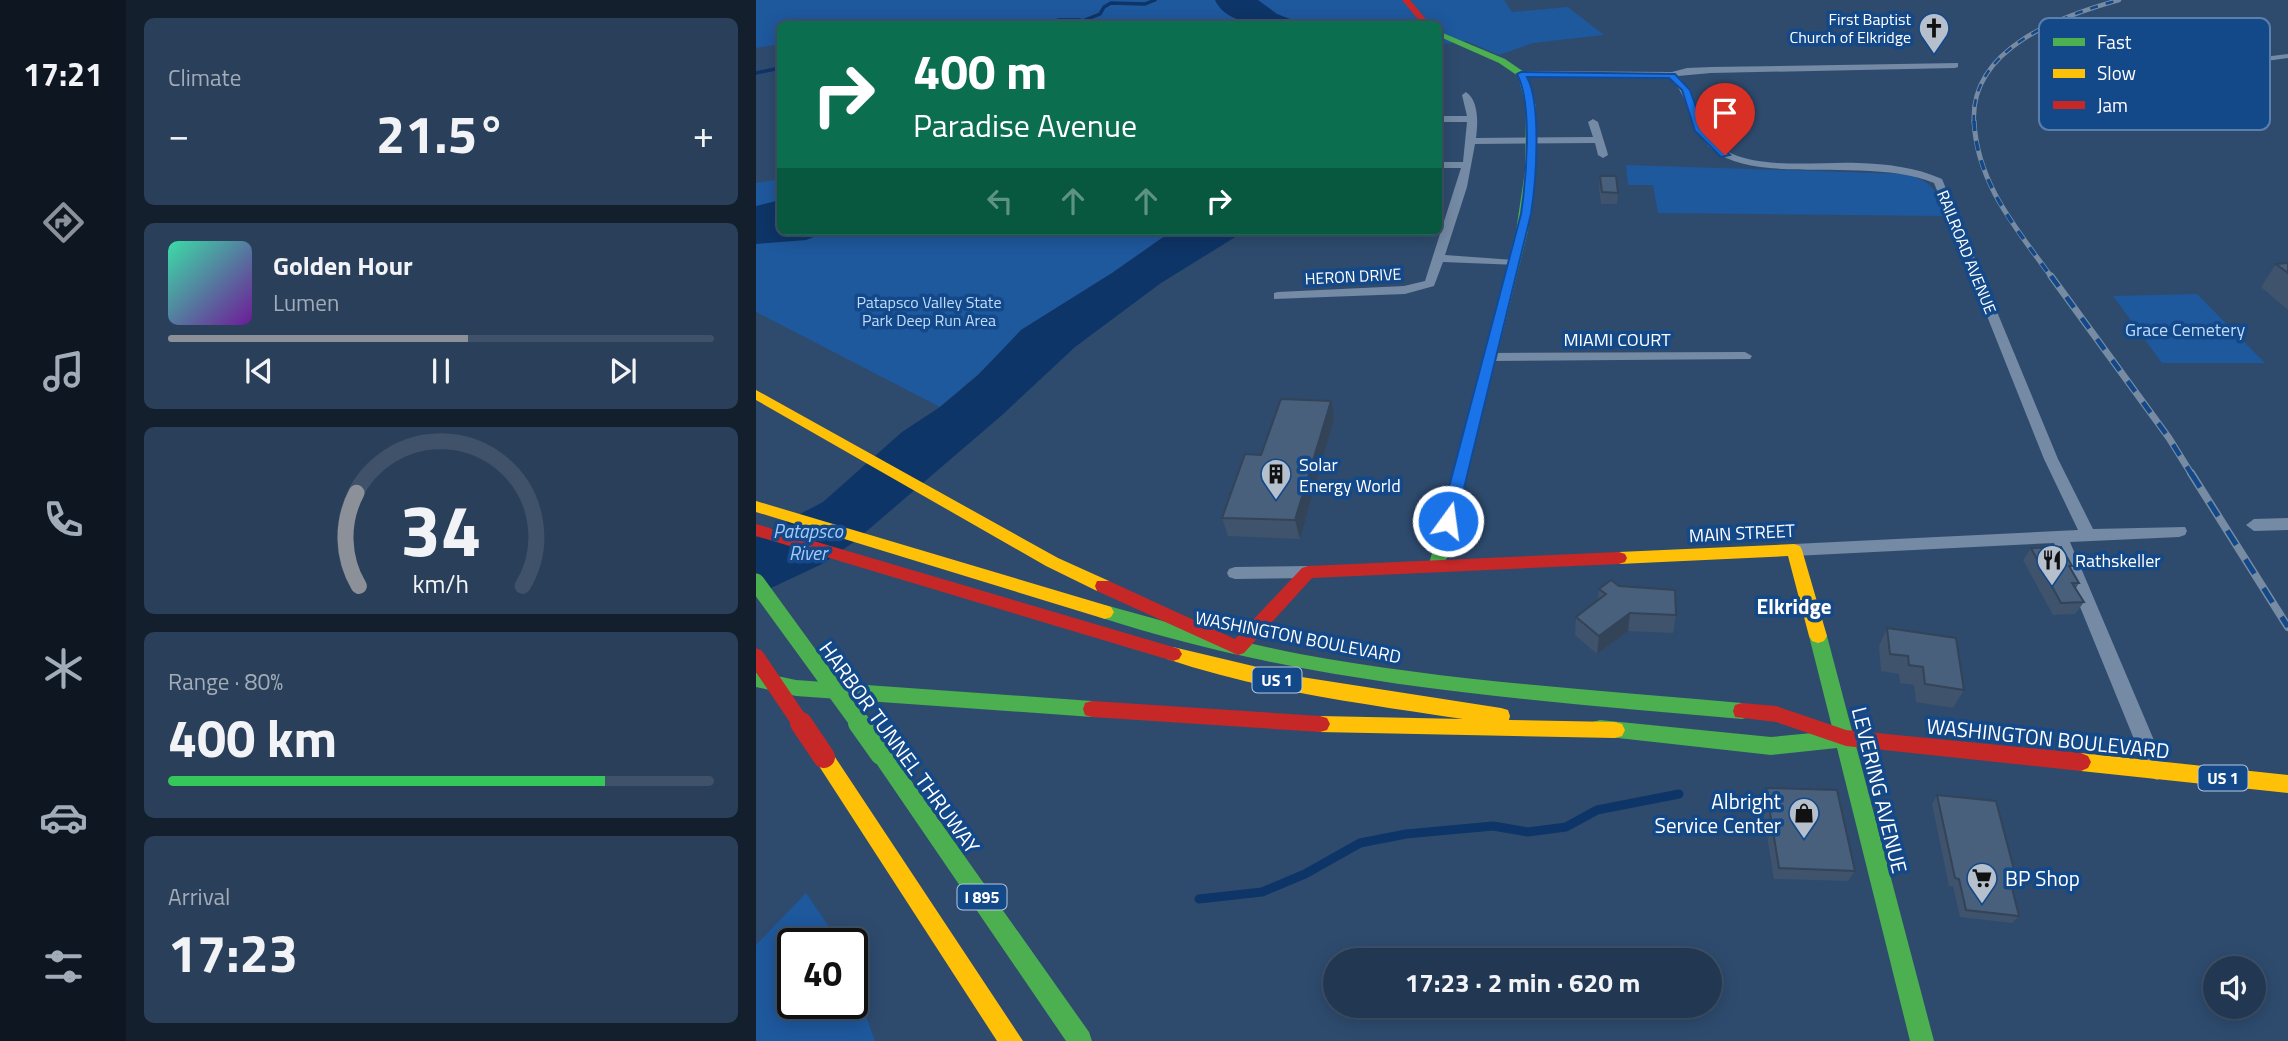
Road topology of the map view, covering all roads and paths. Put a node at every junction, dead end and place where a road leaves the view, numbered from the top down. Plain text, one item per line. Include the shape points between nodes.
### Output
1 (1406, 0) edge
2 (1424, 21) edge
3 (1442, 35) edge
4 (2288, 57) edge
5 (2270, 59) edge
6 (1955, 65) dead end
7 (1521, 74) junction
8 (1672, 75) junction
9 (1466, 94) dead end
10 (1442, 119) edge
11 (1472, 119) junction
12 (1593, 122) dead end
13 (1596, 140) junction
14 (1472, 141) junction
15 (1530, 141) junction
16 (1603, 155) dead end
17 (1442, 165) edge
18 (1467, 165) junction
19 (1438, 258) junction
20 (1514, 263) junction
21 (1278, 296) dead end
22 (1745, 356) dead end
23 (1490, 357) junction
24 (760, 397) edge
25 (756, 506) edge
26 (2288, 524) edge
27 (2254, 525) dead end
28 (756, 530) edge
29 (2179, 531) dead end
30 (2088, 535) junction
31 (2059, 536) junction
32 (1794, 550) junction
33 (1436, 568) junction
34 (1308, 572) junction
35 (1235, 573) dead end
36 (756, 582) edge
37 (1238, 648) junction
38 (756, 657) edge
39 (756, 680) edge
40 (1615, 730) junction
41 (1846, 738) junction
42 (2157, 771) junction
43 (2288, 784) edge
44 (1011, 1041) edge
45 (1080, 1041) edge
46 (1922, 1041) edge

1 - 2 main road
3 - 7 main road
4 - 5 street
6 - 8 street via 1712,70
7 - 8 street
7 - 15 main road via 1530,100
8 - 30 street, RAILROAD AVENUE via 1686,90 1700,131 1731,158 1764,164 1900,169 1938,181 2046,448
9 - 11 street via 1472,103
10 - 11 street
11 - 14 street
12 - 13 street
13 - 15 street
13 - 16 street
14 - 15 street
14 - 18 street
15 - 20 main road via 1528,198
17 - 18 street
18 - 19 street
19 - 20 street
19 - 21 street, HERON DRIVE via 1430,283 1405,290
20 - 23 main road
22 - 23 street, MIAMI COURT
23 - 33 main road
24 - 37 main road via 1052,562
25 - 37 main road, WASHINGTON BOULEVARD / US 1 via 1065,601
26 - 27 street
28 - 40 main road, WASHINGTON BOULEVARD / US 1 via 1135,645 1271,679 1423,706
29 - 30 street, MAIN STREET
30 - 31 street, MAIN STREET
31 - 32 street, MAIN STREET
31 - 42 street
32 - 33 main road, MAIN STREET
32 - 41 main road, LEVERING AVENUE
33 - 34 main road, MAIN STREET
34 - 35 street, MAIN STREET
34 - 37 main road
36 - 45 main road, HARBOR TUNNEL THRUWAY / I 895, bridge
37 - 41 main road, WASHINGTON BOULEVARD / US 1 via 1484,688 1776,714
38 - 44 main road, bridge
39 - 40 main road via 796,688 1284,723
40 - 41 main road, WASHINGTON BOULEVARD / US 1 via 1771,746
41 - 42 main road, WASHINGTON BOULEVARD / US 1
41 - 46 main road, LEVERING AVENUE
42 - 43 main road, WASHINGTON BOULEVARD / US 1

